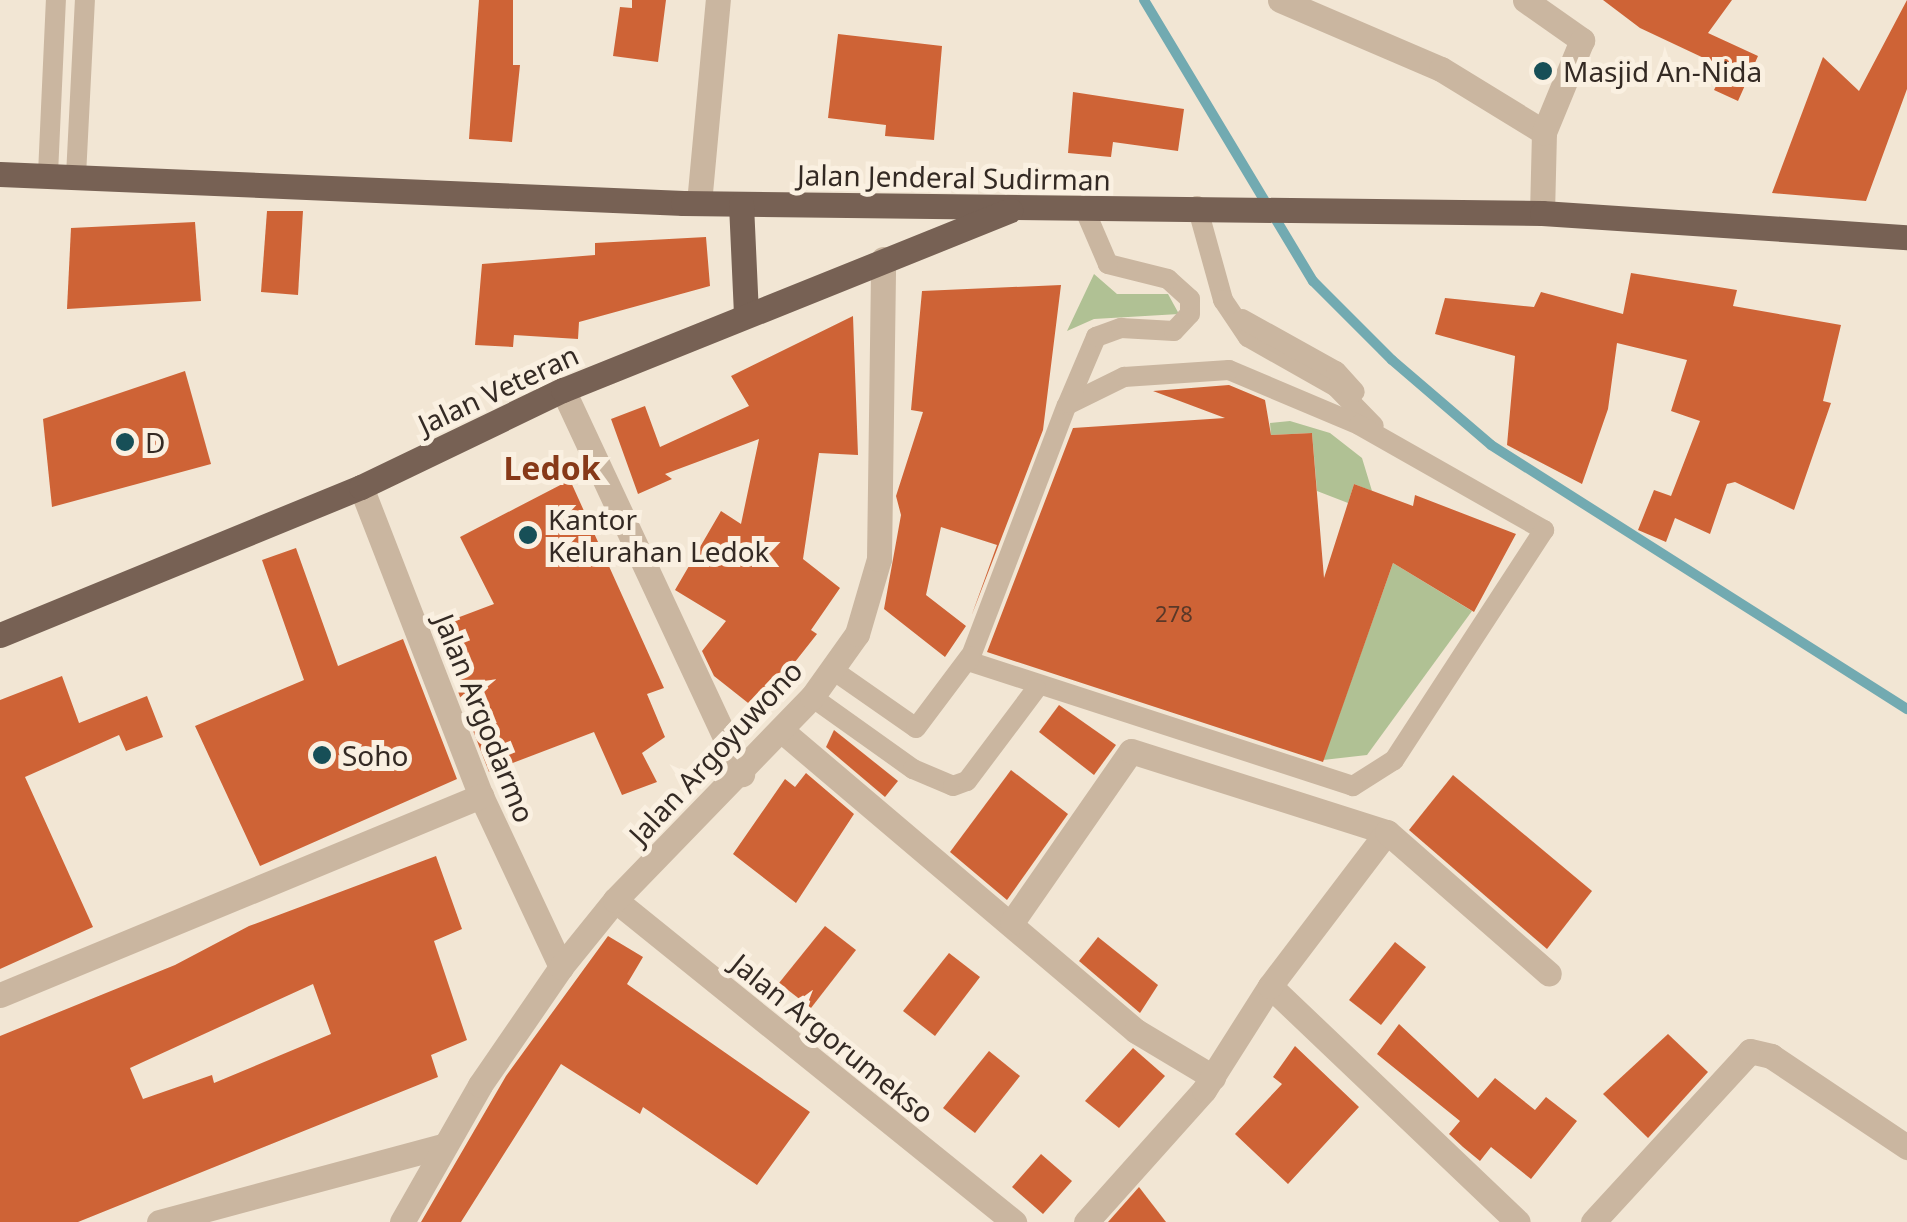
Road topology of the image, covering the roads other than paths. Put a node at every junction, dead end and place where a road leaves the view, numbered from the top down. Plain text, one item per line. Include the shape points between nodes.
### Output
1 (56, 0) edge
2 (85, 0) edge
3 (718, 0) edge
4 (1280, 0) edge
5 (1525, 0) edge
6 (1544, 132) junction
7 (0, 174) edge
8 (48, 174) junction
9 (76, 176) junction
10 (699, 203) junction
11 (741, 204) junction
12 (1024, 205) junction
13 (1198, 206) junction
14 (1086, 212) junction
15 (1542, 213) junction
16 (1907, 237) edge
17 (883, 260) junction
18 (746, 315) junction
19 (563, 390) junction
20 (1070, 399) junction
21 (1396, 449) junction
22 (361, 487) junction
23 (0, 635) edge
24 (970, 656) junction
25 (833, 670) junction
26 (1036, 689) junction
27 (812, 698) junction
28 (782, 730) junction
29 (742, 774) junction
30 (481, 796) junction
31 (1387, 832) junction
32 (615, 900) junction
33 (1012, 922) junction
34 (561, 967) junction
35 (1550, 974) dead end
36 (1270, 986) junction
37 (0, 995) edge
38 (1213, 1077) junction
39 (442, 1146) junction
40 (1907, 1147) edge
41 (159, 1222) edge
42 (402, 1222) edge
43 (1014, 1222) edge
44 (1086, 1222) edge
45 (1518, 1222) edge
46 (1593, 1222) edge

1 - 8 lane
2 - 9 lane
3 - 10 street
4 - 6 street via 1441,69
5 - 6 street via 1582,40
6 - 15 street
7 - 8 main road, Jalan Jenderal Sudirman
8 - 9 main road, Jalan Jenderal Sudirman
9 - 10 main road, Jalan Jenderal Sudirman
10 - 11 main road, Jalan Jenderal Sudirman
11 - 12 main road, Jalan Jenderal Sudirman
11 - 18 main road
12 - 14 main road, Jalan Jenderal Sudirman
12 - 17 main road, Jalan Veteran
13 - 14 main road, Jalan Jenderal Sudirman
13 - 15 main road, Jalan Jenderal Sudirman
13 - 21 lane via 1232,313 1248,337 1336,388
14 - 20 lane via 1108,264 1168,279 1190,300 1186,325 1174,331 1121,328 1096,337
15 - 16 main road, Jalan Jenderal Sudirman
17 - 18 main road, Jalan Veteran
17 - 25 street, Jalan Argoyuwono via 880,560 858,634
18 - 19 main road, Jalan Veteran
19 - 22 main road, Jalan Veteran
19 - 29 street
20 - 21 lane via 1124,377 1230,370 1282,387
20 - 24 lane
21 - 26 lane via 1544,530 1378,775 1353,786 1321,782
22 - 23 main road, Jalan Veteran
22 - 30 street, Jalan Argodarmo
24 - 25 lane via 916,728
24 - 26 lane via 972,665
25 - 27 street, Jalan Argoyuwono
26 - 27 lane via 967,781 953,786 913,769
27 - 28 street, Jalan Argoyuwono
28 - 29 street, Jalan Argoyuwono
28 - 33 street
29 - 32 street, Jalan Argoyuwono
30 - 34 street, Jalan Argodarmo
30 - 37 street
31 - 33 street via 1131,751
31 - 35 street
31 - 36 street
32 - 34 street, Jalan Argoyuwono
32 - 43 street, Jalan Argorumekso
33 - 38 street via 1136,1030
34 - 39 street, Jalan Argoyuwono
36 - 38 street
36 - 45 street
38 - 44 street
39 - 41 street
39 - 42 street, Jalan Argoyuwono
40 - 46 street via 1771,1056 1750,1051

